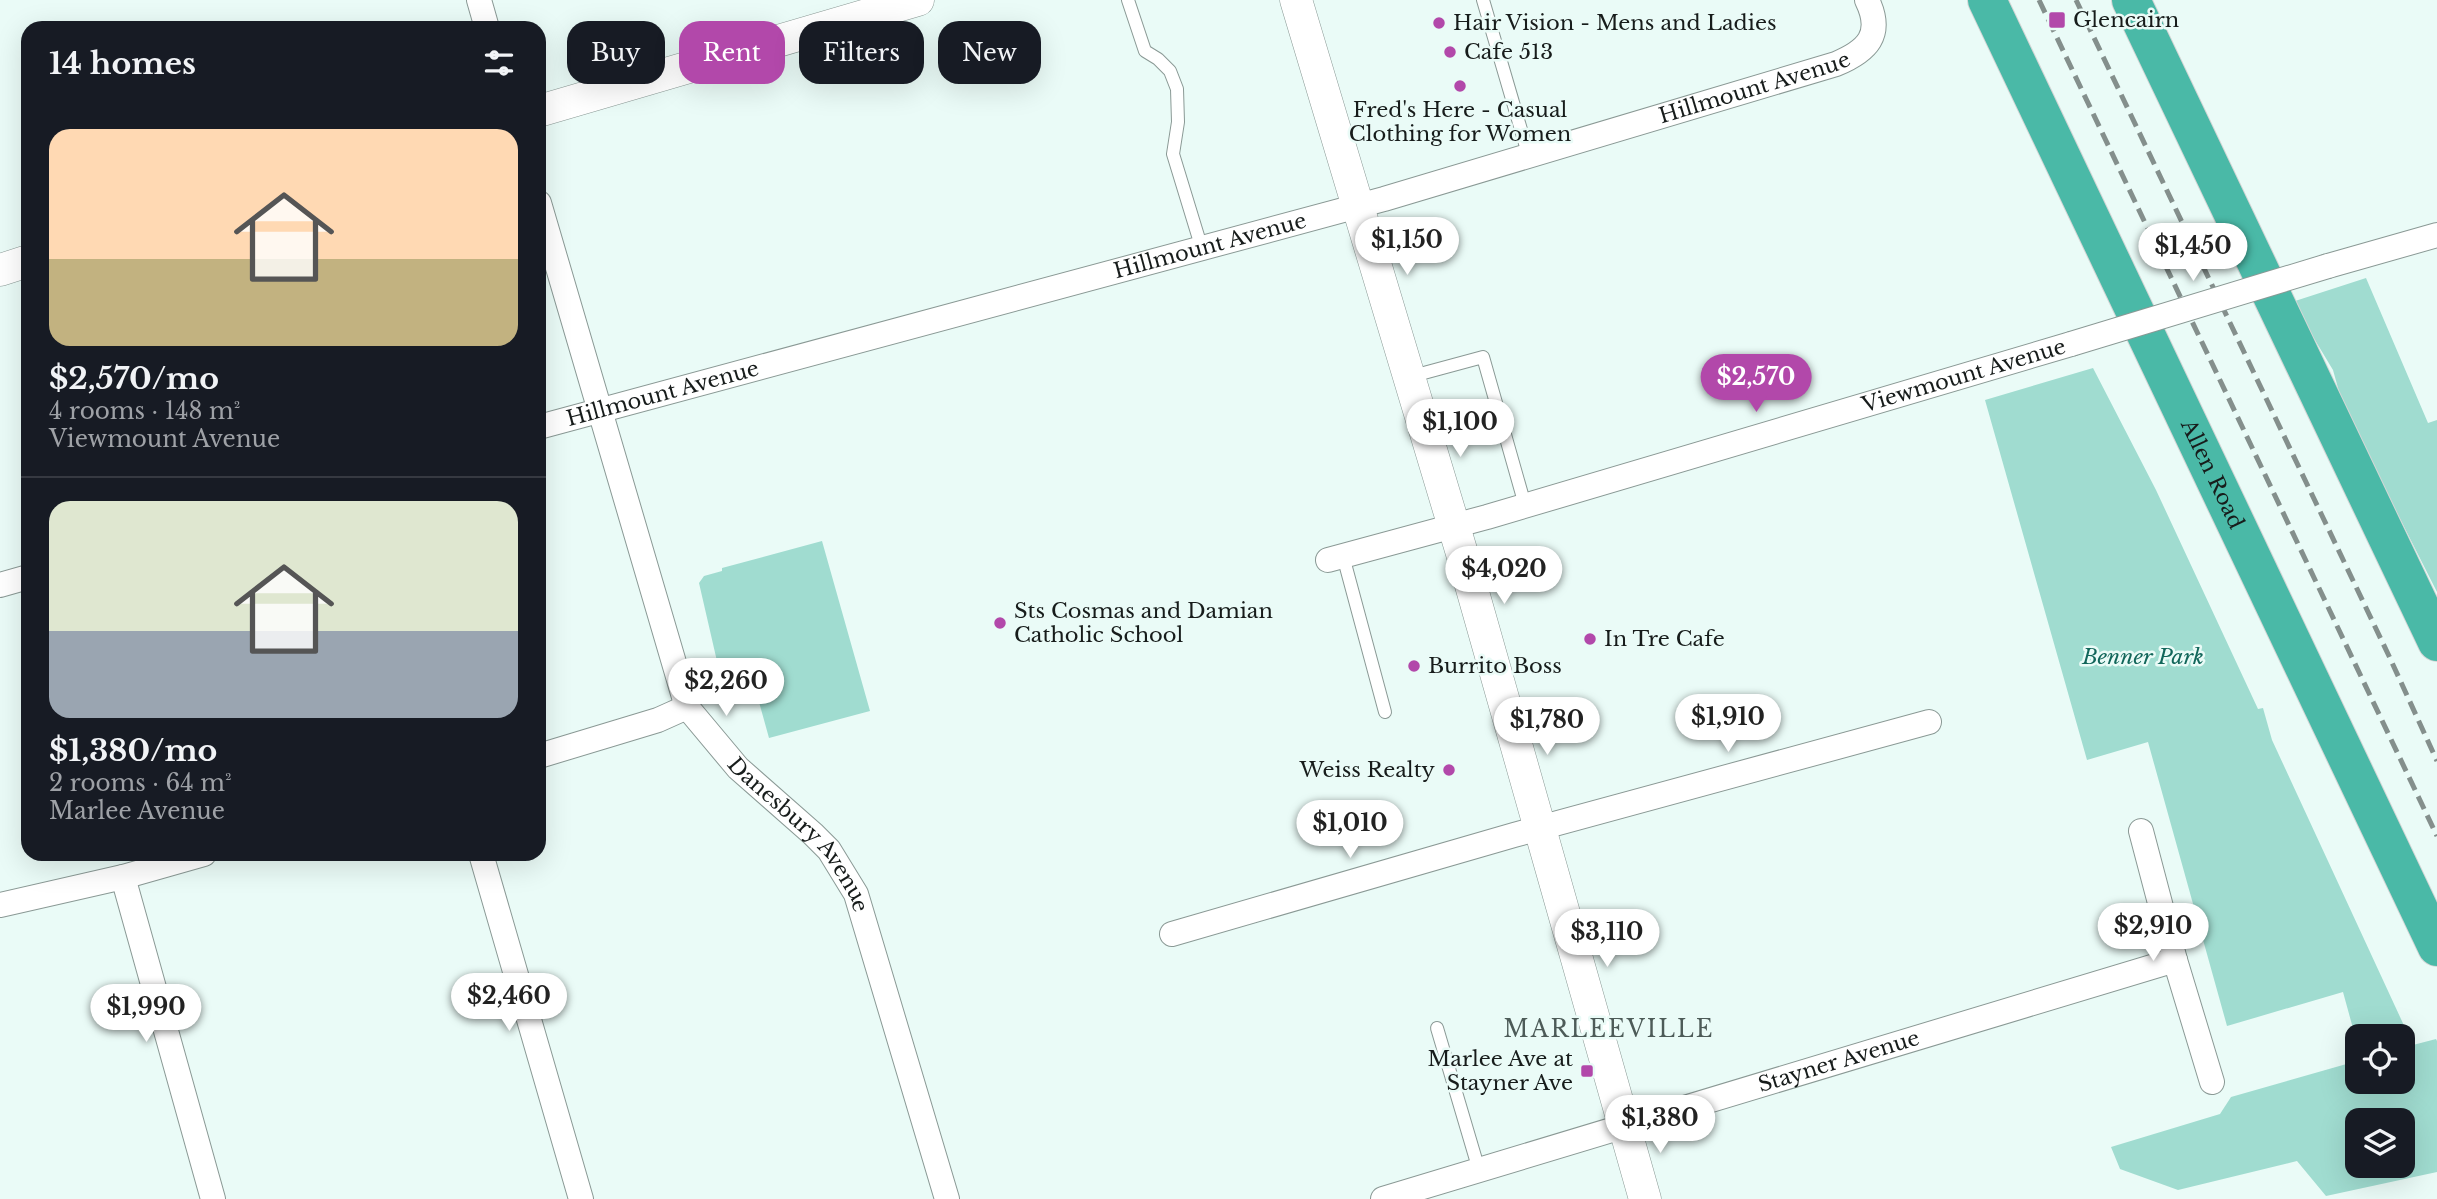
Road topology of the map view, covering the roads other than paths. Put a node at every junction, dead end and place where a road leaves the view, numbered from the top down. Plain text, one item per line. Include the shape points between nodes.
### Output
1 (479, 0) edge
2 (918, 0) edge
3 (1128, 0) edge
4 (1296, 0) edge
5 (1483, 0) edge
6 (1867, 0) edge
7 (1987, 0) edge
8 (2131, 0) edge
9 (485, 21) edge
10 (546, 109) edge
11 (1529, 158) junction
12 (1358, 206) junction
13 (546, 227) edge
14 (2437, 235) edge
15 (1202, 249) junction
16 (21, 263) edge
17 (0, 270) edge
18 (1409, 377) junction
19 (598, 409) junction
20 (546, 425) edge
21 (1525, 505) junction
22 (1453, 526) junction
23 (1335, 558) joint
24 (21, 579) edge
25 (0, 585) edge
26 (2437, 642) edge
27 (687, 707) junction
28 (1385, 712) dead end
29 (1929, 722) dead end
30 (546, 754) edge
31 (1539, 829) junction
32 (2141, 831) dead end
33 (179, 861) edge
34 (483, 861) edge
35 (123, 877) junction
36 (0, 905) edge
37 (1172, 934) dead end
38 (2437, 947) edge
39 (2175, 960) junction
40 (1437, 1028) dead end
41 (2212, 1082) dead end
42 (1624, 1125) junction
43 (1479, 1170) junction
44 (213, 1199) edge
45 (581, 1199) edge
46 (947, 1199) edge
47 (1383, 1199) edge
48 (1645, 1199) edge

1 - 9 street
2 - 10 street
3 - 15 lane via 1145,51 1170,71 1177,89 1173,154
4 - 12 street
5 - 11 lane
6 - 11 street, Hillmount Avenue via 1874,20 1872,37 1856,56
7 - 38 highway, Allen Road
8 - 26 highway
11 - 12 street, Hillmount Avenue
12 - 15 street, Hillmount Avenue
12 - 18 street
13 - 19 street, Danesbury Avenue
14 - 21 street, Viewmount Avenue, bridge
15 - 19 street, Hillmount Avenue
16 - 17 street
18 - 21 lane via 1483,358
18 - 22 street
19 - 20 street, Hillmount Avenue
19 - 27 street, Danesbury Avenue
21 - 22 street, Viewmount Avenue
22 - 23 street, Viewmount Avenue
22 - 31 street
23 - 28 lane
24 - 25 street
27 - 30 street
27 - 46 street, Danesbury Avenue via 738,768 829,850 856,894
29 - 31 street
31 - 37 street
31 - 42 street
32 - 39 street
33 - 35 street
34 - 45 street
35 - 36 street
35 - 44 street
39 - 41 street
39 - 42 street, Stayner Avenue
40 - 43 lane
42 - 43 street, Stayner Avenue
42 - 48 street
43 - 47 street, Stayner Avenue

